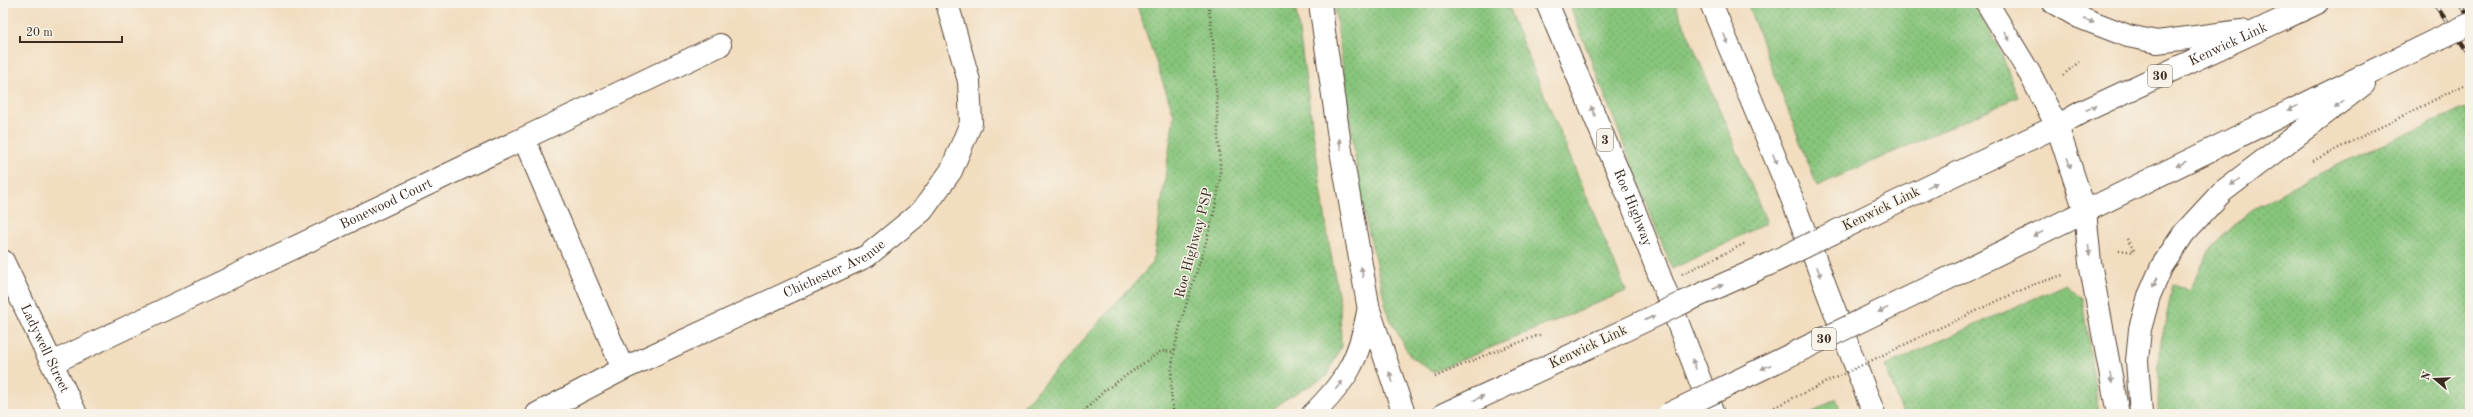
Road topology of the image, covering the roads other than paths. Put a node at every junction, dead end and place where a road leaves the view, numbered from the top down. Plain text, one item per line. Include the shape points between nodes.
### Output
1 (947, 3) edge
2 (1320, 3) edge
3 (1548, 3) edge
4 (1711, 3) edge
5 (1987, 3) edge
6 (2054, 3) edge
7 (2317, 3) edge
8 (2470, 24) edge
9 (2265, 28) junction
10 (720, 45) dead end
11 (2403, 55) junction
12 (2057, 126) junction
13 (524, 139) junction
14 (2085, 211) junction
15 (3, 261) edge
16 (1369, 310) junction
17 (52, 363) junction
18 (623, 369) junction
19 (76, 414) edge
20 (537, 414) edge
21 (1313, 414) edge
22 (1404, 414) edge
23 (1444, 414) edge
24 (1669, 414) edge
25 (1713, 414) edge
26 (1874, 414) edge
27 (2118, 414) edge
28 (2141, 414) edge

1 - 18 main road, Chichester Avenue via 969,81 971,123 951,171 922,211 867,256
16 -> 2 main road via 1340,145
25 -> 3 main road, Roe Highway / 3 via 1633,207
4 -> 26 main road via 1790,196
5 -> 12 main road via 2030,74
6 -> 9 main road via 2079,17 2128,36 2157,42
7 - 9 main road, Kenwick Link / 30
8 - 11 main road, 30, bridge
12 -> 9 main road, Kenwick Link / 30 via 2082,112
10 - 13 main road, Bonewood Court
11 -> 14 main road, 30
11 -> 28 main road via 2222,192 2184,233 2162,266 2149,296 2140,329 2137,361
12 -> 14 main road
23 -> 12 main road, Kenwick Link / 30, bridge
13 - 17 main road, Bonewood Court
13 - 18 main road
14 -> 24 main road, 30, bridge
14 -> 27 main road via 2090,263
15 - 17 main road, Ladywell Street
21 -> 16 main road via 1346,376 1362,343
22 -> 16 main road
17 - 19 main road, Ladywell Street
18 - 20 main road, Chichester Avenue

